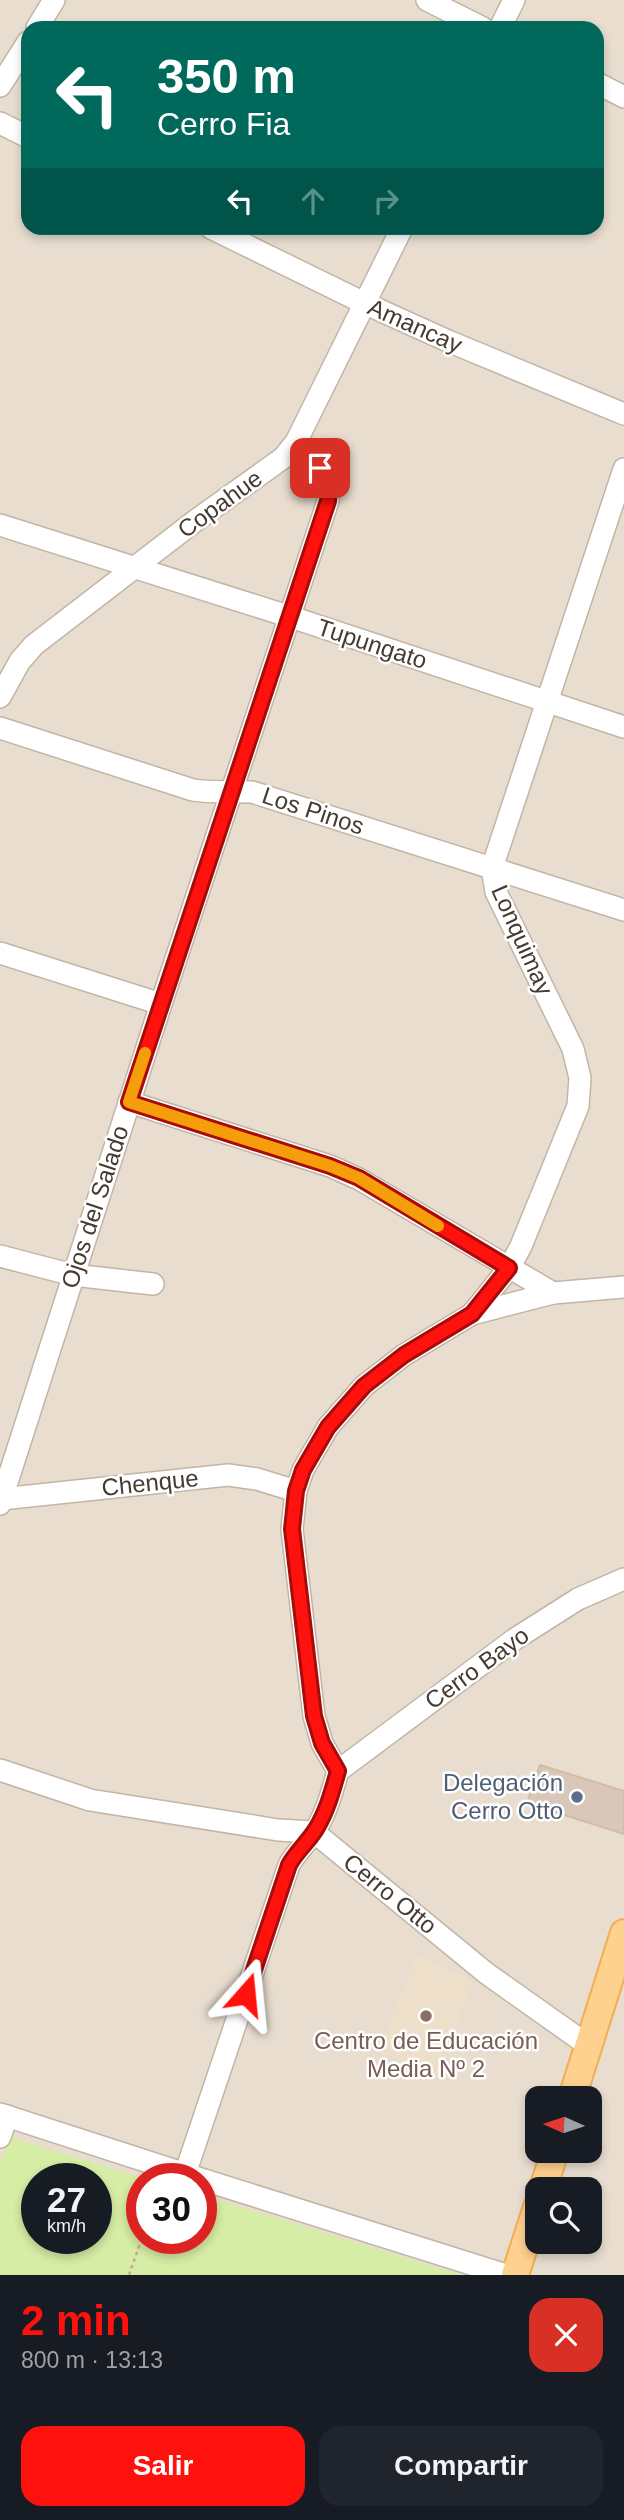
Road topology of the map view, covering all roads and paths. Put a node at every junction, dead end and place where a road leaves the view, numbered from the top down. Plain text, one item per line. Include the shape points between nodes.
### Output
1 (54, 0) edge
2 (427, 0) edge
3 (513, 0) edge
4 (41, 21) edge
5 (469, 21) edge
6 (503, 21) edge
7 (21, 53) edge
8 (0, 86) edge
9 (604, 87) edge
10 (624, 97) edge
11 (0, 123) edge
12 (21, 134) edge
13 (225, 235) edge
14 (398, 235) edge
15 (364, 303) junction
16 (624, 413) edge
17 (624, 432) edge
18 (296, 442) junction
19 (624, 470) edge
20 (0, 525) edge
21 (135, 569) junction
22 (291, 617) junction
23 (0, 697) edge
24 (547, 701) junction
25 (624, 727) edge
26 (0, 728) edge
27 (232, 790) junction
28 (492, 868) junction
29 (624, 910) edge
30 (0, 953) edge
31 (161, 1004) junction
32 (129, 1102) junction
33 (0, 1256) edge
34 (509, 1268) junction
35 (73, 1275) junction
36 (152, 1284) dead end
37 (624, 1287) edge
38 (553, 1293) junction
39 (472, 1314) junction
40 (296, 1491) junction
41 (1, 1501) edge
42 (624, 1579) edge
43 (0, 1770) edge
44 (338, 1771) junction
45 (314, 1832) junction
46 (624, 1933) edge
47 (589, 2046) junction
48 (576, 2086) edge
49 (2, 2122) edge
50 (147, 2163) edge
51 (200, 2163) edge
52 (217, 2184) edge
53 (525, 2244) edge
54 (136, 2254) edge
55 (129, 2275) edge
56 (506, 2275) edge
57 (515, 2275) edge

1 - 4 street
2 - 5 street
3 - 6 street
7 - 8 street
9 - 10 street
11 - 12 street
13 - 15 street, Amancay
14 - 15 street, Copahue
15 - 16 street, Amancay
15 - 18 street, Copahue
16 - 17 street
18 - 21 street, Copahue via 283,458
18 - 22 street, Ojos del Salado via 329,482 328,501
19 - 24 street, Lonquimay
20 - 21 street, Tupungato
21 - 22 street, Tupungato
21 - 23 street, Copahue via 34,645
22 - 24 street, Tupungato
22 - 27 street, Ojos del Salado
24 - 25 street, Tupungato
24 - 28 street, Lonquimay
26 - 27 street, Los Pinos via 193,790
27 - 28 street, Los Pinos via 252,792
27 - 31 street, Ojos del Salado
28 - 29 street, Los Pinos
28 - 34 street, Lonquimay via 496,892 573,1049 580,1078 578,1106
30 - 31 street
31 - 32 street, Ojos del Salado
32 - 34 street via 359,1178
32 - 35 street, Ojos del Salado
33 - 35 street
34 - 38 street
34 - 39 street, Lonquimay
35 - 36 street
35 - 41 street, Ojos del Salado
37 - 38 street, Lonquimay
38 - 39 street, Lonquimay
39 - 40 street, Lonquimay via 404,1355 364,1386 328,1427
40 - 41 street, Chenque via 228,1475
40 - 44 street, Lonquimay via 292,1529 314,1716
42 - 44 street, Cerro Bayo via 578,1599 515,1639
43 - 45 street via 90,1800
44 - 45 street via 329,1804
45 - 47 street, Cerro Otto via 486,1973
45 - 51 street via 289,1865
46 - 47 main road
47 - 48 main road
49 - 50 street
52 - 56 street
53 - 57 main road
54 - 55 path

